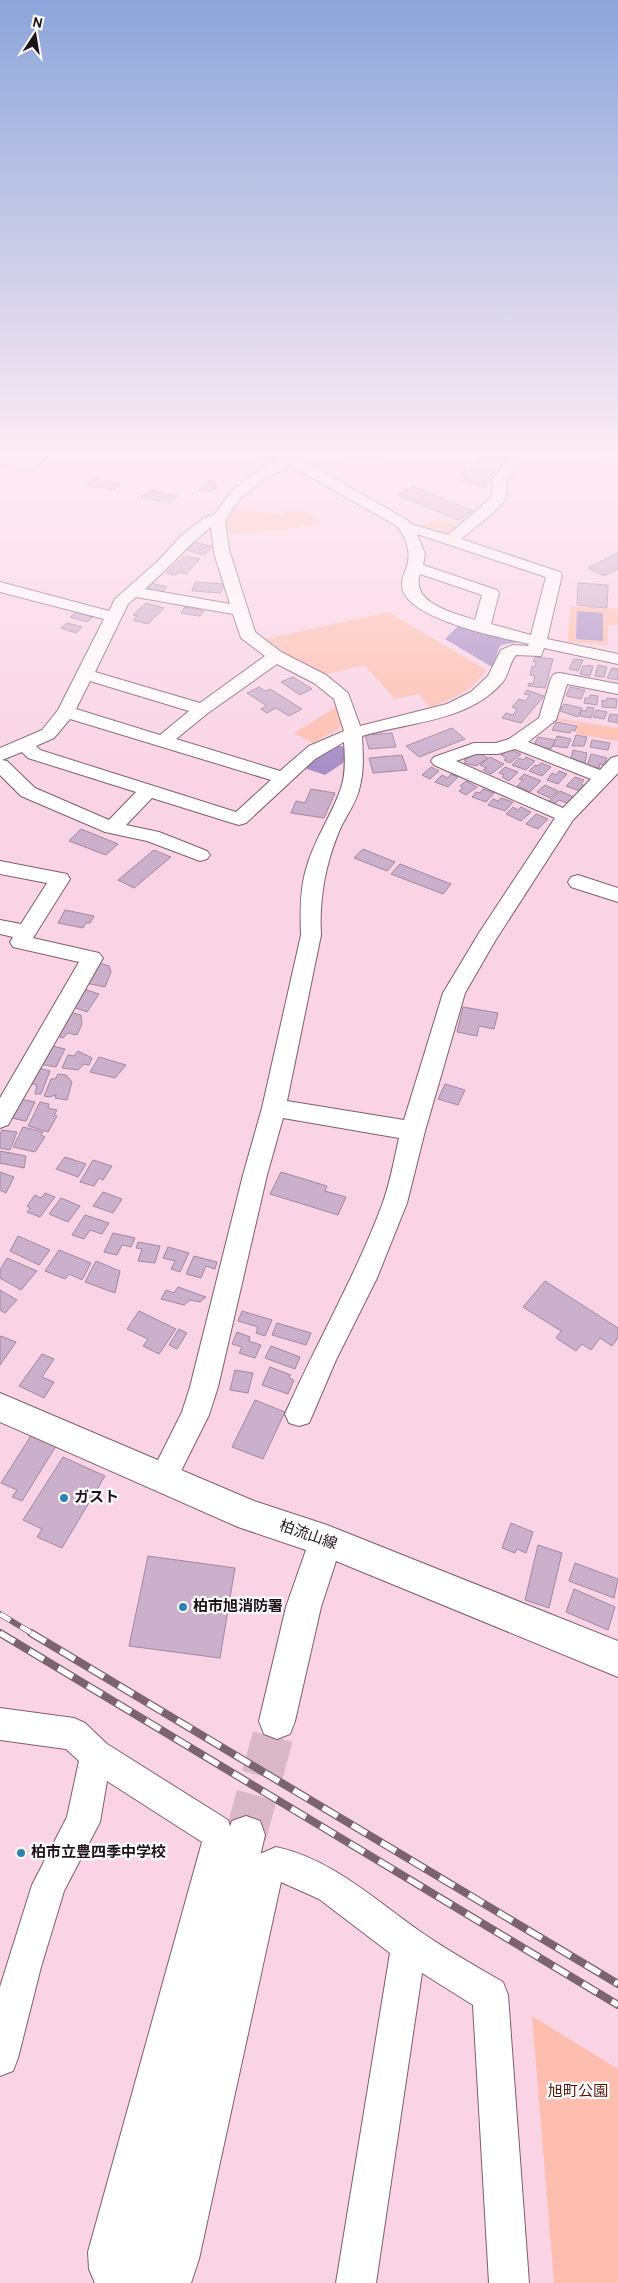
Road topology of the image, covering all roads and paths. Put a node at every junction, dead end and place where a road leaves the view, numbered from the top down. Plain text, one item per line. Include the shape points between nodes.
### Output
1 (169, 559) edge
2 (223, 559) edge
3 (416, 559) edge
4 (503, 559) edge
5 (414, 567) junction
6 (0, 586) edge
7 (134, 592) junction
8 (238, 610) junction
9 (114, 617) junction
10 (482, 626) junction
11 (539, 642) junction
12 (275, 656) junction
13 (618, 659) edge
14 (87, 675) junction
15 (618, 689) edge
16 (202, 709) junction
17 (66, 712) junction
18 (354, 732) junction
19 (162, 742) junction
20 (515, 743) junction
21 (25, 745) junction
22 (0, 755) edge
23 (0, 765) edge
24 (610, 770) edge
25 (284, 778) junction
26 (149, 790) junction
27 (566, 816) junction
28 (112, 828) junction
29 (200, 855) dead end
30 (0, 868) edge
31 (578, 882) dead end
32 (618, 894) edge
33 (0, 927) edge
34 (26, 932) junction
35 (274, 1108) junction
36 (0, 1119) edge
37 (413, 1131) junction
38 (0, 1407) edge
39 (299, 1414) dead end
40 (163, 1478) junction
41 (327, 1541) junction
42 (618, 1659) edge
43 (276, 1721) tunnel mouth
44 (0, 1724) edge
45 (96, 1755) junction
46 (246, 1835) tunnel mouth
47 (409, 1944) junction
48 (0, 2058) edge
49 (115, 2283) edge
50 (137, 2283) edge
51 (171, 2283) edge
52 (356, 2283) edge
53 (509, 2283) edge

1 - 7 street
2 - 8 street
3 - 5 street
4 - 11 street via 554,575
5 - 10 street via 408,583 415,597 437,610
5 - 10 street via 491,593
6 - 9 street
7 - 8 street
7 - 9 street via 121,602
8 - 12 street via 247,634
9 - 14 street
10 - 11 street
11 - 13 street
11 - 18 street via 535,652 513,650 507,654 505,666 491,685 459,708
12 - 16 street
12 - 18 street via 304,669 342,697
14 - 16 street
14 - 17 street
15 - 20 street via 560,678 547,720
16 - 19 street
17 - 19 street
17 - 21 street via 48,734
18 - 25 street via 315,750
18 - 35 street via 351,787 316,868 311,935
19 - 25 street
20 - 24 street
20 - 27 street via 498,749 474,748 440,761
21 - 22 street
21 - 26 street via 34,754
23 - 28 street via 28,792
24 - 27 street
25 - 26 street via 239,819
26 - 28 street
27 - 37 street via 454,993
28 - 29 street via 152,836
30 - 34 street via 60,878
31 - 32 street
33 - 34 street
34 - 36 street via 20,942 92,958
35 - 37 street
35 - 40 street via 204,1386 195,1415
37 - 39 street via 386,1226
38 - 40 main road, 柏流山線
40 - 41 main road, 柏流山線 via 250,1516
41 - 42 main road, 柏流山線
41 - 43 main road via 316,1565
44 - 45 street via 74,1734
45 - 48 street via 83,1822 49,1885 23,1966
45 - 49 street via 216,1832 219,1845 108,2252 109,2269
46 - 50 main road
47 - 51 street via 332,1887 290,1867 276,1864 266,1868
47 - 52 street
47 - 53 street via 490,1995

